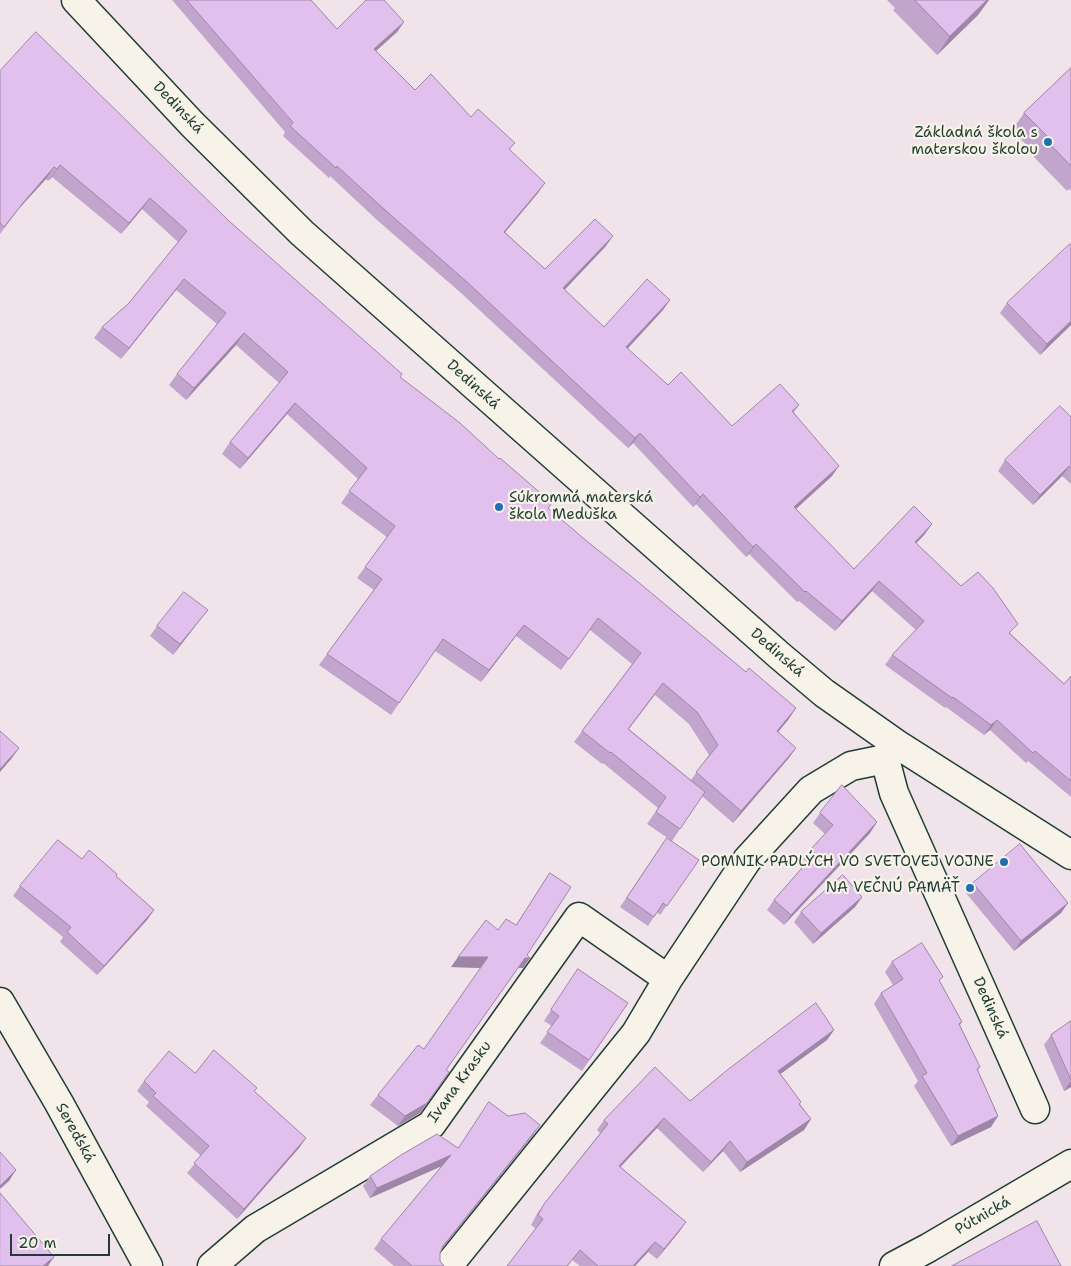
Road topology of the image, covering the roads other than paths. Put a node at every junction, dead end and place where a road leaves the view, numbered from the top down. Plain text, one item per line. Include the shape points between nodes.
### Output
1 (76, 0) edge
2 (890, 751) junction
3 (1071, 856) edge
4 (668, 979) junction
5 (0, 1002) edge
6 (1035, 1108) dead end
7 (1071, 1164) edge
8 (148, 1266) edge
9 (212, 1266) edge
10 (448, 1266) edge
11 (894, 1266) edge

1 - 2 street, Dedinská via 192,124 302,233
2 - 3 street, Dedinská
2 - 4 street via 850,766 811,790 747,860
2 - 6 street, Dedinská via 894,793
4 - 9 street, Ivana Krasku via 579,917 431,1125 255,1229
4 - 10 street via 636,1033
5 - 8 street, Sereďská
7 - 11 street, Pútnická

